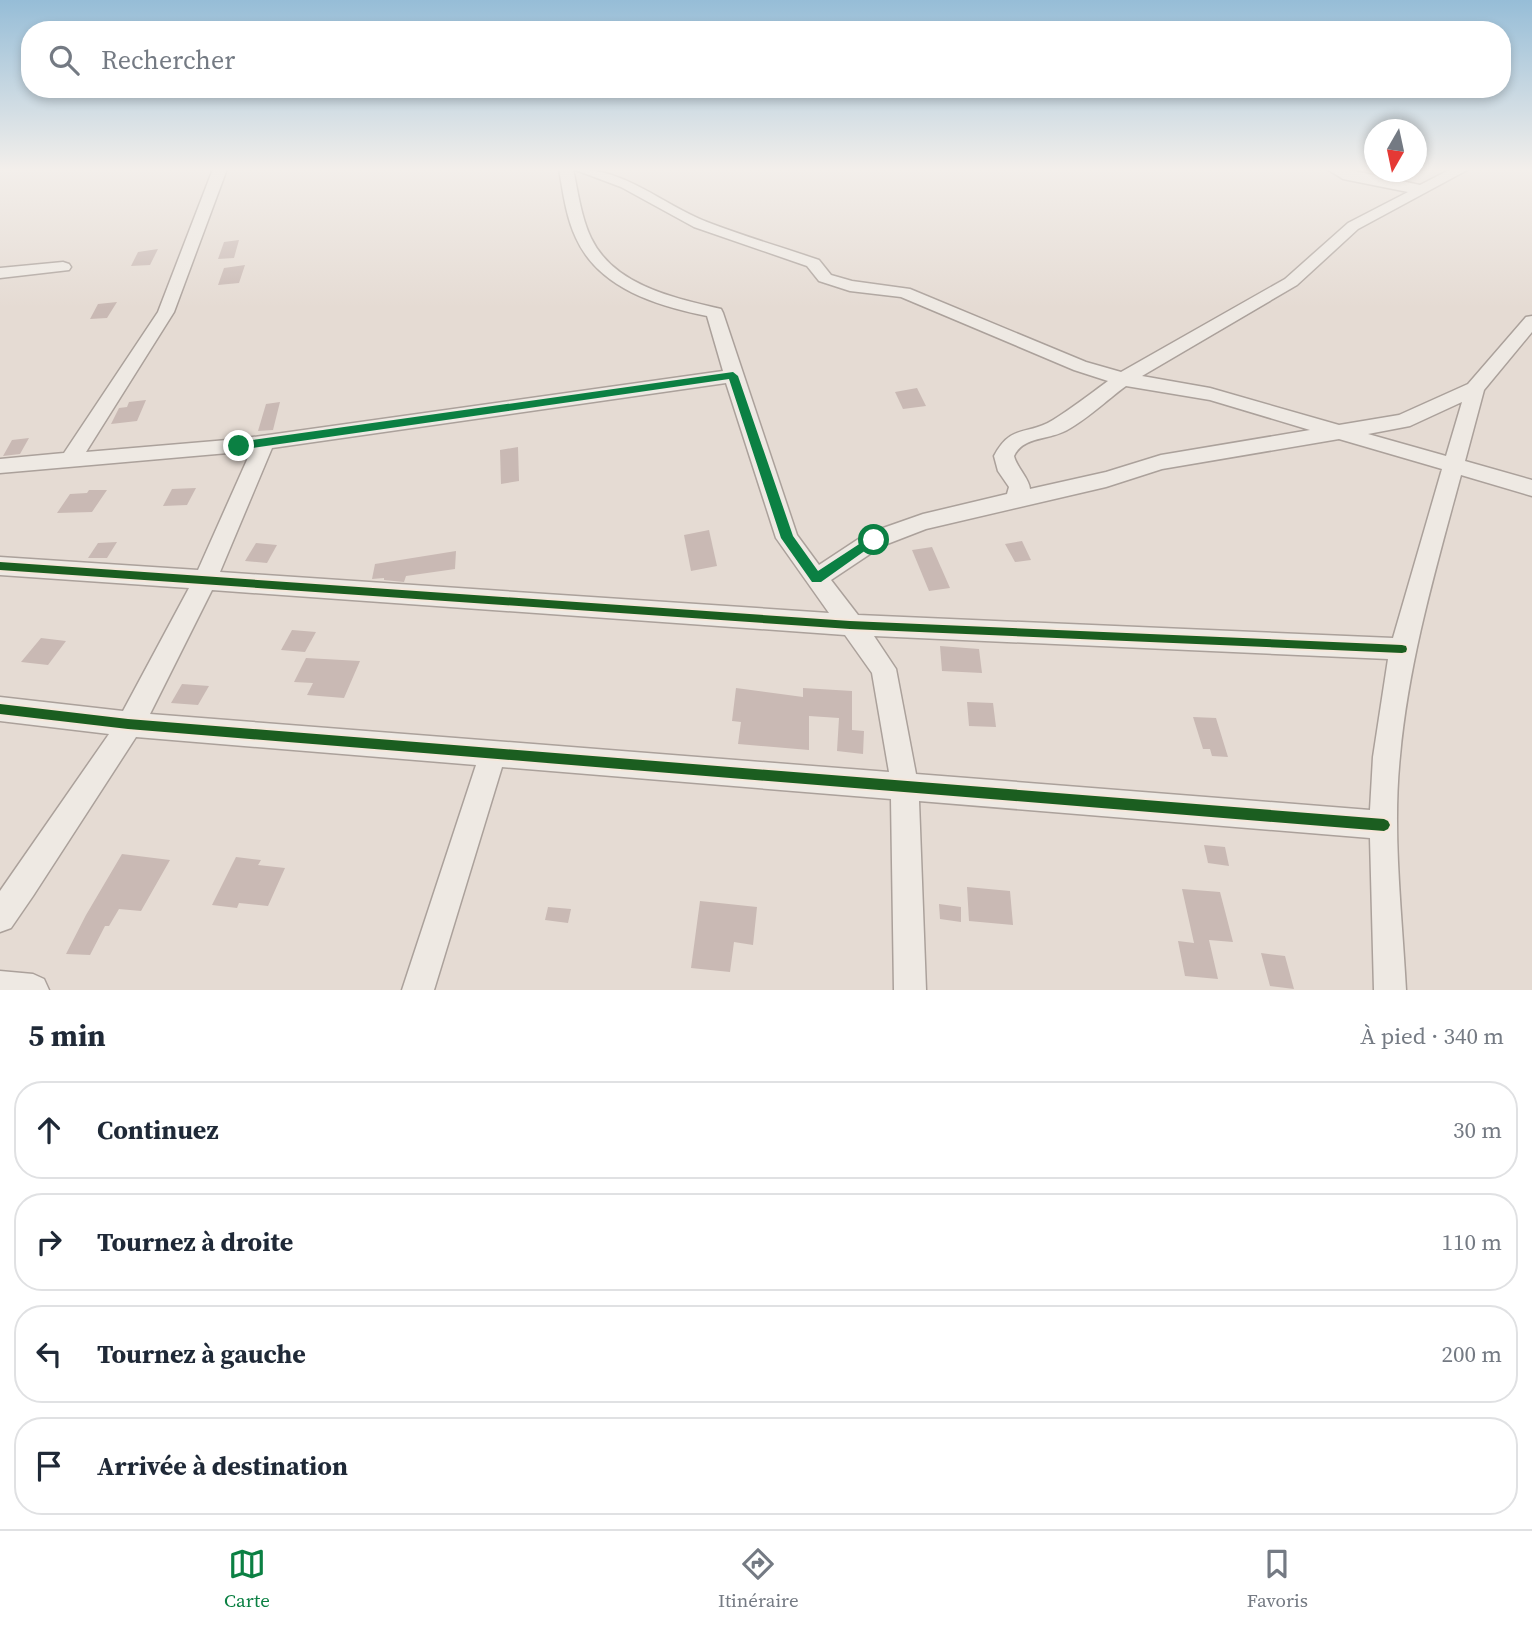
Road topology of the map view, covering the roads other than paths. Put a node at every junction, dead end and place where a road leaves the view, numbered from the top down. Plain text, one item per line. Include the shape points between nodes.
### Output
1 (203, 215) edge
2 (577, 215) edge
3 (683, 215) edge
4 (1374, 215) edge
5 (63, 267) dead end
6 (0, 273) edge
7 (1532, 321) edge
8 (733, 376) junction
9 (1123, 379) junction
10 (1475, 388) junction
11 (1339, 432) junction
12 (265, 442) junction
13 (70, 460) junction
14 (0, 466) edge
15 (1454, 466) junction
16 (1532, 488) edge
17 (1016, 500) junction
18 (0, 566) edge
19 (817, 578) junction
20 (204, 580) junction
21 (850, 625) junction
22 (1402, 649) junction
23 (0, 709) edge
24 (128, 724) junction
25 (493, 753) junction
26 (905, 786) junction
27 (1384, 825) junction
28 (0, 917) edge
29 (0, 987) edge
30 (33, 990) edge
31 (418, 990) edge
32 (910, 990) edge
33 (1390, 990) edge

1 - 13 street via 166,312
2 - 8 street via 588,247 618,279 677,306 715,313
3 - 9 street via 813,263 825,278 850,286 904,292 1080,366
4 - 9 street via 1353,226 1291,282
5 - 6 street
7 - 10 street
8 - 12 street
8 - 19 street via 787,538
9 - 11 street via 1222,397
9 - 17 street via 1056,427 1023,436 1009,446 1004,456 1008,471 1020,486
10 - 11 street via 1403,421
10 - 15 street
11 - 15 street
11 - 17 street via 1161,462
12 - 13 street
12 - 20 street
13 - 14 street
15 - 16 street
15 - 22 street
17 - 19 street via 923,522 874,540
18 - 20 street
19 - 21 street
20 - 21 street
20 - 24 street via 167,659
21 - 22 street
21 - 26 street via 884,669
22 - 27 street via 1386,757
23 - 24 street
24 - 25 street
24 - 28 street via 83,800
25 - 26 street
25 - 31 street
26 - 27 street
26 - 32 street
27 - 33 street
29 - 30 street

